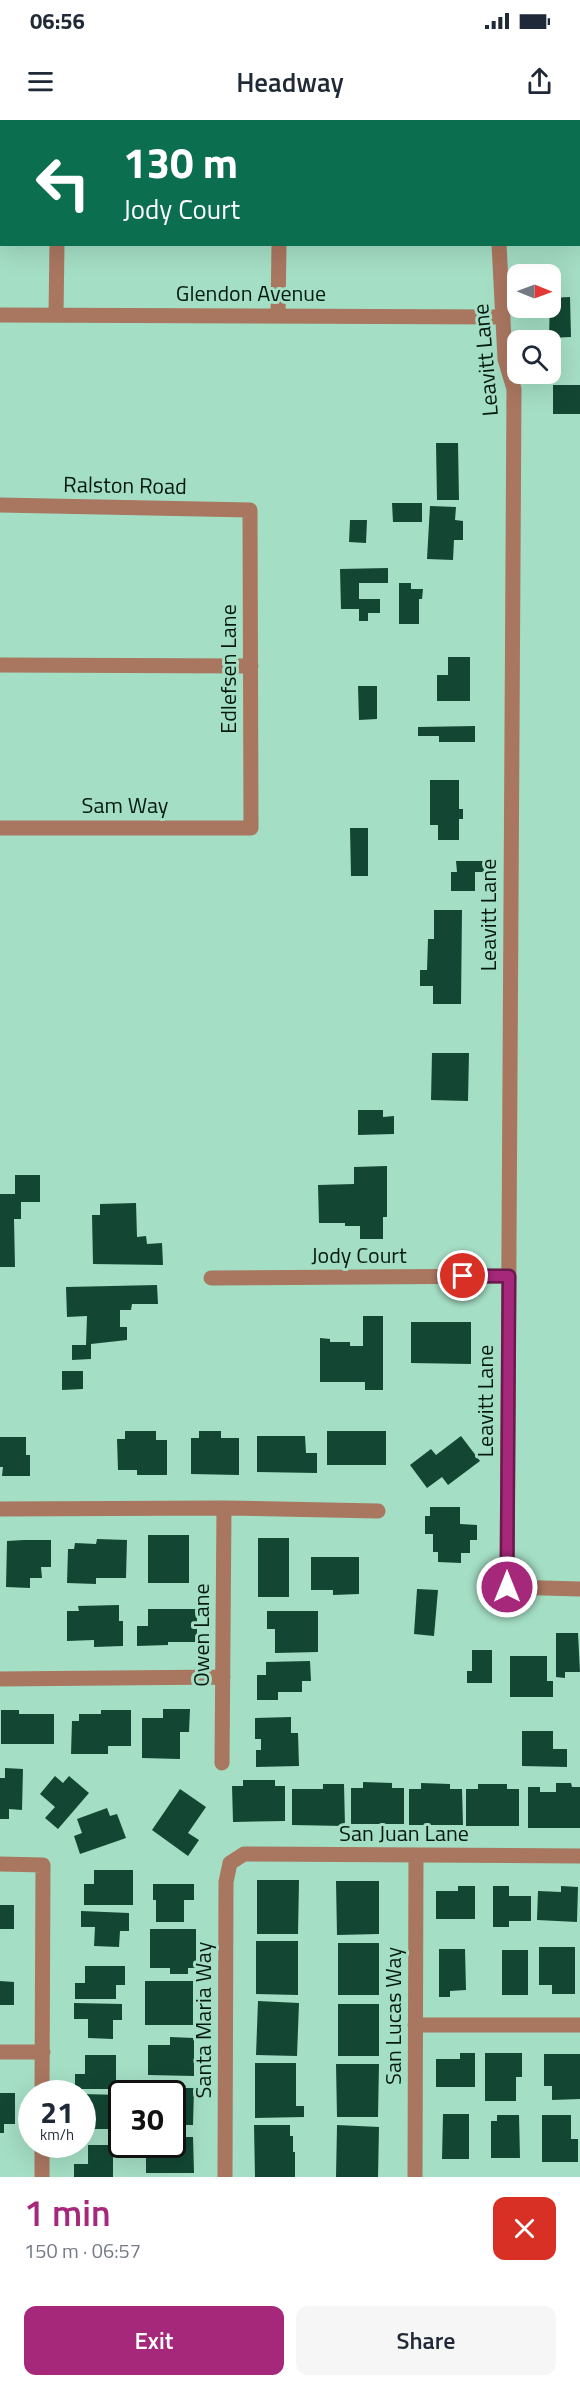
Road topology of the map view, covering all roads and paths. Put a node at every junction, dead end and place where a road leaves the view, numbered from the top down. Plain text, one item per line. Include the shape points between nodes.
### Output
1 (57, 246) edge
2 (279, 246) edge
3 (499, 246) edge
4 (0, 315) edge
5 (56, 315) junction
6 (278, 316) junction
7 (502, 317) junction
8 (0, 505) edge
9 (250, 510) joint
10 (0, 665) edge
11 (251, 666) junction
12 (0, 828) edge
13 (251, 828) joint
14 (509, 1276) junction
15 (211, 1278) dead end
16 (224, 1508) junction
17 (0, 1509) edge
18 (378, 1511) dead end
19 (580, 1589) edge
20 (223, 1677) junction
21 (0, 1679) edge
22 (222, 1763) dead end
23 (416, 1856) junction
24 (580, 1856) edge
25 (230, 1863) joint
26 (0, 1864) edge
27 (415, 2025) junction
28 (580, 2025) edge
29 (0, 2052) edge
30 (43, 2052) junction
31 (42, 2080) edge
32 (42, 2158) edge
33 (42, 2177) edge
34 (225, 2177) edge
35 (415, 2177) edge

1 - 5 street
2 - 6 street
3 - 7 street, Leavitt Lane
4 - 5 street, Glendon Avenue
5 - 6 street, Glendon Avenue
6 - 7 street, Glendon Avenue
7 - 14 street, Leavitt Lane via 505,359 514,389
8 - 9 street, Ralston Road
9 - 11 street, Edlefsen Lane
10 - 11 street
11 - 13 street, Edlefsen Lane
12 - 13 street, Sam Way
14 - 15 street, Jody Court
14 - 19 street, Leavitt Lane via 507,1587
16 - 17 street
16 - 18 street
16 - 20 street, Owen Lane
20 - 21 street
20 - 22 street, Owen Lane
23 - 24 street, San Juan Lane
23 - 25 street, San Juan Lane via 244,1854
23 - 27 street, San Lucas Way
25 - 34 street, Santa Maria Way via 226,1882
26 - 30 street via 43,1865
27 - 28 street
27 - 35 street, San Lucas Way
29 - 30 street
30 - 31 street
32 - 33 street

